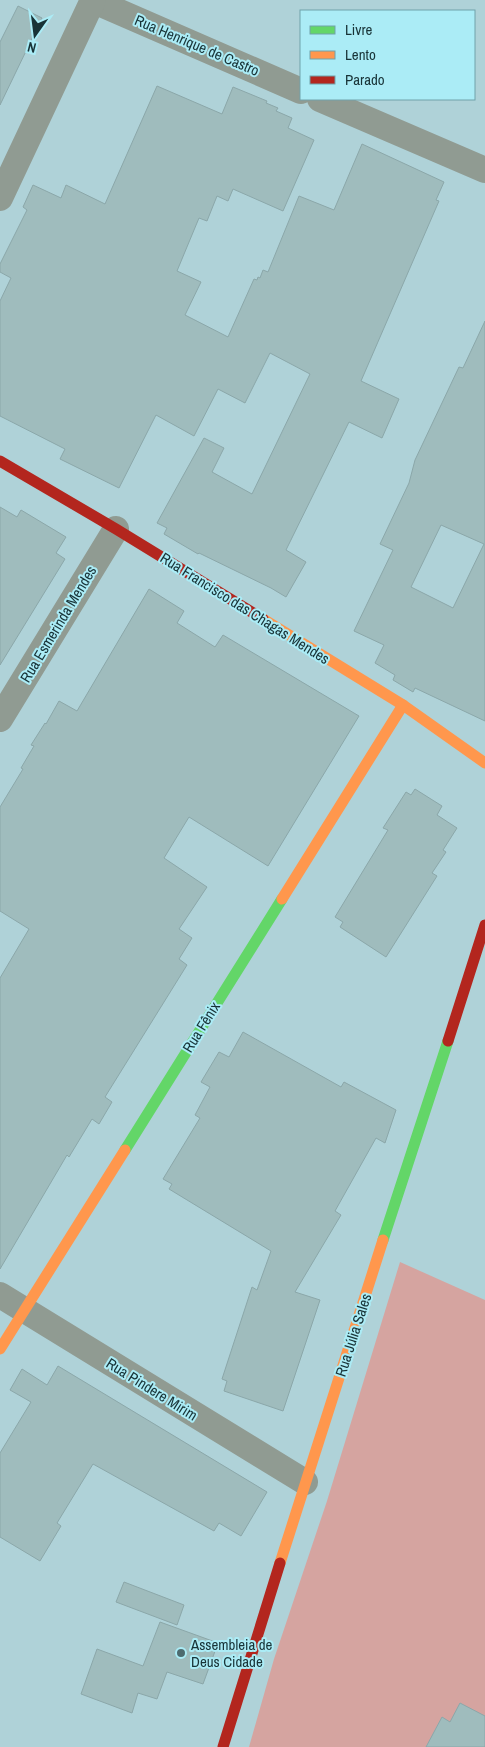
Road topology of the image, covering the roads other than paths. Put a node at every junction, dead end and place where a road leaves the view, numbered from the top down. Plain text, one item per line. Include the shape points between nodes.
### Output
1 (92, 0) edge
2 (300, 90) edge
3 (322, 100) edge
4 (485, 170) edge
5 (0, 198) edge
6 (0, 461) edge
7 (116, 529) junction
8 (402, 705) junction
9 (0, 719) edge
10 (485, 763) edge
11 (485, 925) edge
12 (0, 1295) edge
13 (24, 1310) junction
14 (0, 1349) edge
15 (305, 1482) junction
16 (223, 1747) edge

1 - 2 street, Rua Henrique de Castro
1 - 5 street
3 - 4 street
6 - 7 street, Rua Francisco das Chagas Mendes
7 - 8 street, Rua Francisco das Chagas Mendes
7 - 9 street, Rua Esmerinda Mendes
8 - 10 street, Rua Francisco das Chagas Mendes
8 - 13 street, Rua Fênix
11 - 15 street, Rua Júlia Sales
12 - 13 street, Rua Pindere Mirim
13 - 14 street, Rua Fênix
13 - 15 street, Rua Pindere Mirim
15 - 16 street, Rua Júlia Sales

